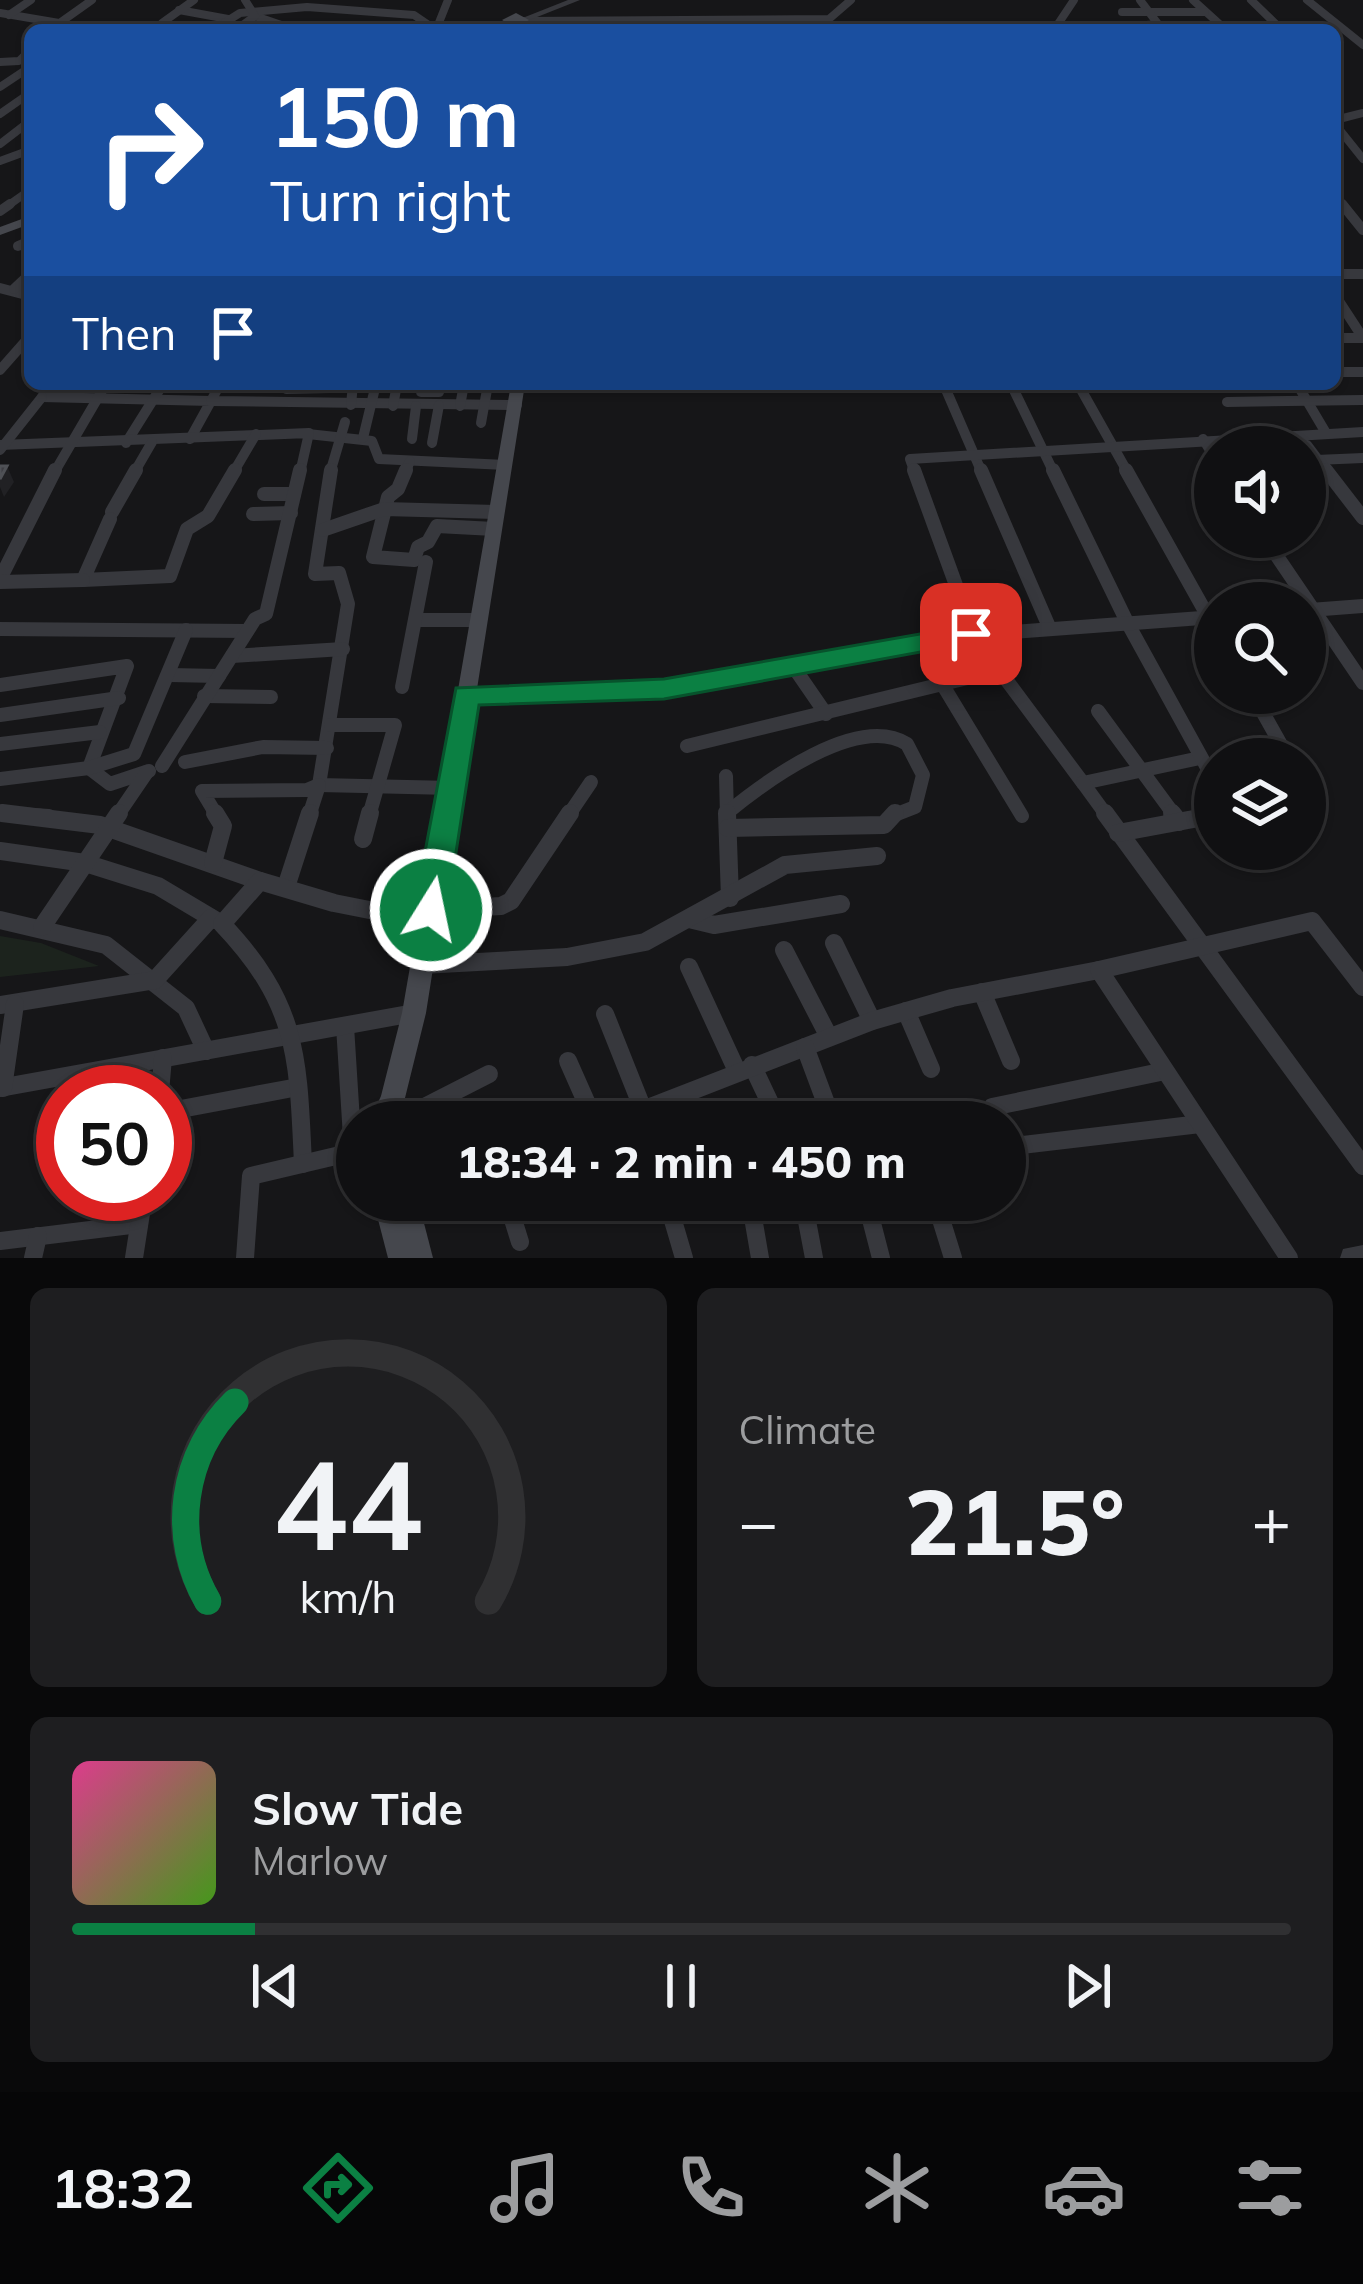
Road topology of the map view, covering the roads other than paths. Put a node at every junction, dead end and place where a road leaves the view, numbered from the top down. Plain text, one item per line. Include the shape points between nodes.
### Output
1 (31, 0) edge
2 (92, 0) edge
3 (194, 0) edge
4 (245, 0) edge
5 (577, 0) edge
6 (851, 0) edge
7 (1140, 0) edge
8 (1193, 0) edge
9 (1251, 0) edge
10 (1306, 0) edge
11 (521, 1) edge
12 (179, 10) junction
13 (1123, 12) dead end
14 (1150, 12) junction
15 (1205, 12) junction
16 (5, 14) edge
17 (252, 14) junction
18 (719, 16) junction
19 (642, 17) junction
20 (797, 18) junction
21 (229, 19) junction
22 (59, 22) junction
23 (519, 22) edge
24 (161, 23) dead end
25 (57, 24) edge
26 (222, 24) edge
27 (242, 24) edge
28 (280, 24) edge
29 (427, 24) edge
30 (643, 24) edge
31 (721, 24) edge
32 (800, 24) edge
33 (1156, 24) edge
34 (1219, 24) edge
35 (1276, 24) edge
36 (1336, 24) edge
37 (24, 63) edge
38 (0, 87) edge
39 (24, 126) edge
40 (1341, 130) edge
41 (0, 144) edge
42 (1363, 159) edge
43 (1341, 205) edge
44 (1363, 230) edge
45 (1358, 322) edge
46 (1341, 338) edge
47 (24, 343) edge
48 (0, 370) edge
49 (47, 390) edge
50 (103, 390) edge
51 (159, 390) edge
52 (217, 390) edge
53 (352, 390) edge
54 (375, 390) edge
55 (396, 390) edge
56 (463, 390) edge
57 (487, 390) edge
58 (946, 390) edge
59 (1014, 390) edge
60 (1081, 390) edge
61 (1301, 390) edge
62 (285, 392) edge
63 (518, 395) edge
64 (42, 398) junction
65 (98, 398) junction
66 (154, 399) junction
67 (1363, 400) edge
68 (211, 401) junction
69 (1228, 402) dead end
70 (1308, 403) junction
71 (350, 405) junction
72 (372, 405) junction
73 (439, 405) junction
74 (393, 406) junction
75 (416, 406) junction
76 (460, 406) junction
77 (484, 406) junction
78 (345, 422) dead end
79 (481, 423) dead end
80 (1322, 426) edge
81 (1363, 432) edge
82 (1326, 433) edge
83 (256, 434) junction
84 (308, 434) junction
85 (340, 437) junction
86 (363, 438) junction
87 (190, 439) junction
88 (412, 439) dead end
89 (1194, 440) edge
90 (152, 442) junction
91 (126, 443) junction
92 (432, 443) dead end
93 (68, 445) junction
94 (1111, 445) junction
95 (1, 447) edge
96 (1044, 450) junction
97 (974, 455) junction
98 (1363, 458) edge
99 (410, 460) junction
100 (1326, 460) edge
101 (506, 466) junction
102 (1326, 472) edge
103 (264, 494) dead end
104 (295, 494) junction
105 (384, 508) junction
106 (253, 514) dead end
107 (291, 514) junction
108 (1363, 518) edge
109 (495, 520) junction
110 (323, 530) junction
111 (426, 562) dead end
112 (0, 580) edge
113 (83, 580) junction
114 (1194, 588) edge
115 (1363, 606) edge
116 (1326, 609) edge
117 (416, 620) junction
118 (479, 620) junction
119 (1194, 621) edge
120 (1127, 622) junction
121 (0, 629) edge
122 (1051, 629) junction
123 (186, 631) junction
124 (247, 632) junction
125 (1326, 633) edge
126 (971, 634) junction
127 (343, 649) junction
128 (232, 656) junction
129 (795, 669) junction
130 (988, 673) junction
131 (170, 674) junction
132 (219, 676) junction
133 (1363, 683) edge
134 (0, 685) edge
135 (402, 687) dead end
136 (944, 687) junction
137 (466, 695) junction
138 (204, 696) junction
139 (271, 697) dead end
140 (118, 698) junction
141 (1097, 711) dead end
142 (826, 714) junction
143 (0, 715) edge
144 (331, 724) junction
145 (100, 732) junction
146 (0, 744) edge
147 (687, 746) dead end
148 (1194, 747) edge
149 (327, 748) junction
150 (1194, 759) edge
151 (185, 762) junction
152 (89, 768) junction
153 (154, 769) junction
154 (1143, 769) junction
155 (726, 776) dead end
156 (0, 779) edge
157 (591, 782) dead end
158 (1083, 783) junction
159 (319, 785) junction
160 (377, 786) junction
161 (452, 788) junction
162 (202, 791) junction
163 (0, 813) edge
164 (1022, 816) dead end
165 (1194, 819) edge
166 (728, 820) junction
167 (1179, 822) junction
168 (112, 828) junction
169 (1118, 832) junction
170 (363, 838) dead end
171 (0, 851) edge
172 (877, 856) dead end
173 (85, 863) junction
174 (213, 863) junction
175 (260, 881) junction
176 (286, 887) junction
177 (730, 898) junction
178 (841, 904) dead end
179 (430, 916) junction
180 (689, 919) junction
181 (0, 920) edge
182 (217, 921) junction
183 (42, 927) junction
184 (833, 943) dead end
185 (1206, 948) junction
186 (784, 950) dead end
187 (1355, 964) edge
188 (422, 965) junction
189 (689, 967) dead end
190 (1099, 970) junction
191 (154, 980) junction
192 (1363, 987) edge
193 (982, 992) junction
194 (8, 1004) edge
195 (906, 1011) junction
196 (414, 1013) junction
197 (605, 1014) dead end
198 (872, 1021) junction
199 (345, 1026) junction
200 (296, 1036) junction
201 (829, 1037) junction
202 (805, 1047) junction
203 (206, 1051) junction
204 (163, 1058) junction
205 (568, 1061) dead end
206 (1011, 1061) dead end
207 (162, 1065) edge
208 (745, 1068) junction
209 (931, 1069) dead end
210 (1166, 1071) junction
211 (489, 1074) dead end
212 (298, 1087) junction
213 (1, 1088) edge
214 (351, 1101) edge
215 (397, 1101) edge
216 (425, 1101) edge
217 (586, 1101) edge
218 (640, 1101) edge
219 (677, 1101) edge
220 (766, 1101) edge
221 (825, 1101) edge
222 (1021, 1101) edge
223 (192, 1107) edge
224 (1200, 1124) junction
225 (1026, 1145) edge
226 (336, 1156) edge
227 (303, 1164) junction
228 (1363, 1166) edge
229 (140, 1221) edge
230 (391, 1221) edge
231 (410, 1221) edge
232 (514, 1221) edge
233 (673, 1221) edge
234 (754, 1221) edge
235 (807, 1221) edge
236 (871, 1221) edge
237 (942, 1221) edge
238 (140, 1224) junction
239 (38, 1236) junction
240 (0, 1241) edge
241 (520, 1242) dead end
242 (1363, 1257) edge
243 (33, 1258) edge
244 (134, 1258) edge
245 (245, 1258) edge
246 (401, 1258) edge
247 (420, 1258) edge
248 (684, 1258) edge
249 (760, 1258) edge
250 (814, 1258) edge
251 (881, 1258) edge
252 (953, 1258) edge
253 (1289, 1258) edge
254 (1352, 1258) edge

1 - 16 street
2 - 22 street
3 - 12 street
4 - 17 street
5 - 23 street
6 - 20 street via 833,18
7 - 14 street
8 - 15 street
9 - 35 street
10 - 36 street
11 - 23 street
12 - 21 street
12 - 24 street
13 - 14 street
14 - 15 street
14 - 33 street
15 - 34 street
16 - 22 street
17 - 21 street
17 - 27 street
17 - 28 street
17 - 29 street via 312,7 414,15
18 - 19 street
18 - 20 street
18 - 31 street
19 - 23 street
19 - 30 street
20 - 32 street
21 - 26 street
22 - 25 street
37 - 38 street
39 - 41 street
40 - 42 street
43 - 44 street
45 - 46 street via 1363,338
47 - 48 street
49 - 64 street
50 - 65 street
51 - 66 street
52 - 68 street
53 - 71 street
54 - 72 street
55 - 74 street
56 - 76 street
57 - 77 street
58 - 97 street
59 - 96 street
60 - 94 street
61 - 70 street
62 - 68 street
62 - 71 street
63 - 77 street
63 - 101 main road
64 - 65 street
64 - 95 street
65 - 66 street
65 - 93 street
66 - 68 street
66 - 91 street
67 - 70 street
68 - 87 street
69 - 70 street
70 - 80 street
71 - 72 street
72 - 74 street
72 - 86 street
73 - 75 street
73 - 76 street
73 - 92 street
74 - 75 street
75 - 88 street
76 - 77 street
77 - 79 street
78 - 85 street
81 - 82 street
83 - 84 street
83 - 87 street
83 - 113 street via 208,516 187,529 170,576
84 - 85 street
84 - 104 street
85 - 86 street
85 - 110 street
86 - 99 street via 379,459
87 - 90 street
89 - 94 street
90 - 91 street
90 - 113 street
91 - 93 street
93 - 95 street
93 - 112 street
94 - 96 street
94 - 114 street
96 - 97 street
96 - 120 street
97 - 122 street
97 - 126 street via 910,459
98 - 100 street
99 - 101 street
99 - 105 street
101 - 109 main road
102 - 108 street
103 - 104 street
104 - 107 street
105 - 109 street
105 - 109 street via 373,557 414,560 437,526
105 - 110 street
106 - 107 street
107 - 124 street via 266,614
109 - 118 main road
110 - 127 street via 315,574 339,573 347,587
111 - 117 street
112 - 113 street
115 - 116 street
117 - 118 street
117 - 135 street
118 - 137 main road
119 - 120 street
120 - 122 street
120 - 148 street
121 - 123 street
122 - 126 street
123 - 124 street
123 - 131 street
124 - 128 street
125 - 133 street
126 - 129 street
126 - 130 street
127 - 128 street
127 - 144 street
128 - 132 street
129 - 137 street via 664,689
129 - 142 street
130 - 136 street
130 - 158 street via 1005,678
131 - 132 street
131 - 152 street via 134,754
132 - 138 street
134 - 140 street via 128,665
136 - 142 street
136 - 164 street
137 - 161 main road
138 - 139 street
138 - 153 street
140 - 143 street
140 - 145 street
141 - 154 street
142 - 147 street
144 - 149 street
144 - 160 street via 394,725
145 - 146 street
145 - 152 street
149 - 151 street via 262,747
149 - 159 street
150 - 154 street
151 - 153 street
151 - 162 street
152 - 153 street via 110,784
152 - 156 street
153 - 168 street
154 - 158 street
154 - 167 street
155 - 166 street
157 - 179 street via 511,901
158 - 169 street
159 - 160 street
159 - 162 street
159 - 176 street
160 - 161 street
160 - 170 street
161 - 179 main road
162 - 174 street via 223,826
163 - 168 street
165 - 167 street
166 - 166 street via 802,762 876,737 908,745 923,775 915,807 884,825
166 - 177 street
167 - 169 street
168 - 173 street
168 - 174 street
169 - 185 street
171 - 173 street
172 - 177 street via 794,862
173 - 182 street via 158,886
173 - 183 street
174 - 175 street
175 - 176 street
175 - 182 street
176 - 179 street via 334,903
177 - 180 street
178 - 180 street via 714,925
179 - 188 main road
180 - 188 street via 645,942 567,957
181 - 183 street
182 - 191 street
182 - 200 street via 271,976
183 - 191 street via 106,945
184 - 198 street
185 - 187 street via 1312,920
185 - 190 street
185 - 228 street
186 - 201 street
187 - 192 street
188 - 196 main road
189 - 208 street
190 - 193 street
190 - 210 street
191 - 194 street
191 - 203 street via 186,1008
193 - 195 street
193 - 206 street
194 - 213 street
195 - 198 street
195 - 209 street
196 - 199 street
196 - 215 main road
197 - 218 street
198 - 201 street
199 - 200 street
199 - 214 street
200 - 203 street
200 - 212 street
201 - 202 street
202 - 208 street
202 - 221 street
203 - 204 street
204 - 207 street
204 - 213 street
205 - 217 street
208 - 219 street
208 - 220 street
210 - 222 street
210 - 224 street
211 - 216 street
212 - 223 street
212 - 227 street
224 - 225 street
224 - 253 street
226 - 227 street
227 - 245 street via 251,1176
229 - 238 street
230 - 246 main road
231 - 247 main road
232 - 241 street
233 - 248 street
234 - 249 street
235 - 250 street
236 - 251 street
237 - 252 street
238 - 239 street
238 - 244 street
239 - 240 street
239 - 243 street
242 - 254 street

